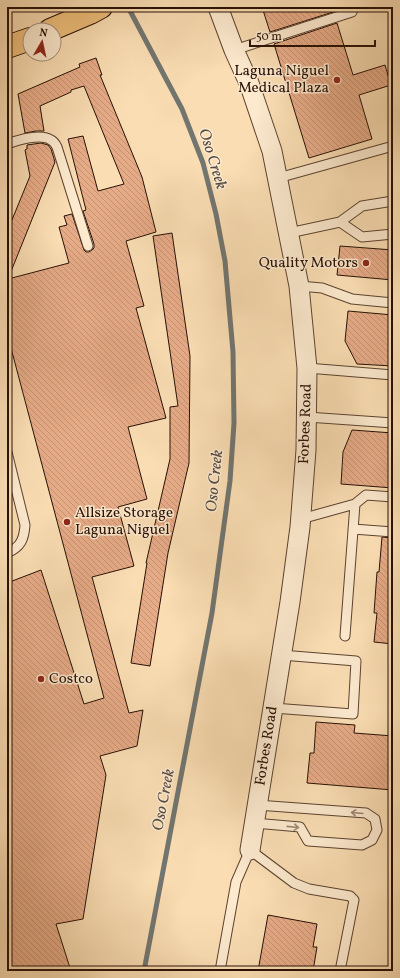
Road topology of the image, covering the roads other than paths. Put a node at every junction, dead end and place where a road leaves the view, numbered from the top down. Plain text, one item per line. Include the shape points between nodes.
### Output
1 (218, 7) edge
2 (354, 7) edge
3 (95, 10) edge
4 (62, 25) edge
5 (22, 42) edge
6 (7, 47) edge
7 (234, 50) junction
8 (7, 144) edge
9 (393, 146) edge
10 (278, 178) junction
11 (393, 201) edge
12 (340, 222) junction
13 (289, 233) junction
14 (393, 234) edge
15 (88, 246) dead end
16 (299, 286) junction
17 (393, 303) edge
18 (307, 368) junction
19 (393, 375) edge
20 (307, 417) junction
21 (393, 423) edge
22 (7, 452) edge
23 (393, 497) edge
24 (355, 504) junction
25 (301, 519) junction
26 (353, 529) junction
27 (393, 532) edge
28 (7, 552) edge
29 (344, 636) dead end
30 (281, 655) junction
31 (273, 708) junction
32 (257, 804) junction
33 (254, 823) junction
34 (250, 850) junction
35 (220, 971) edge
36 (340, 971) edge

1 - 7 street, Forbes Road
2 - 7 lane via 352,12
3 - 4 main road
5 - 6 main road
7 - 10 street, Forbes Road via 249,82 272,151
8 - 15 lane via 42,136 52,140 57,147
9 - 10 lane
10 - 13 street, Forbes Road
11 - 12 lane via 362,206
12 - 13 lane
12 - 14 lane via 362,237
13 - 16 street, Forbes Road
16 - 17 lane via 322,288 352,299
16 - 18 street, Forbes Road
18 - 19 lane
18 - 20 street, Forbes Road
20 - 21 lane
20 - 25 street, Forbes Road
22 - 28 lane via 25,525 20,543 14,550
23 - 24 lane via 366,495
24 - 25 lane
24 - 26 lane
25 - 30 street, Forbes Road
26 - 27 lane
26 - 29 lane
30 - 31 street, Forbes Road
30 - 31 lane via 356,662 353,714
31 - 32 street, Forbes Road
32 - 33 street, Forbes Road
33 -> 32 lane via 300,827 308,841 362,845 372,840 377,830 375,819 366,813
33 - 34 street, Forbes Road
34 - 35 lane via 236,882
34 - 36 lane via 294,883 350,896 354,900

